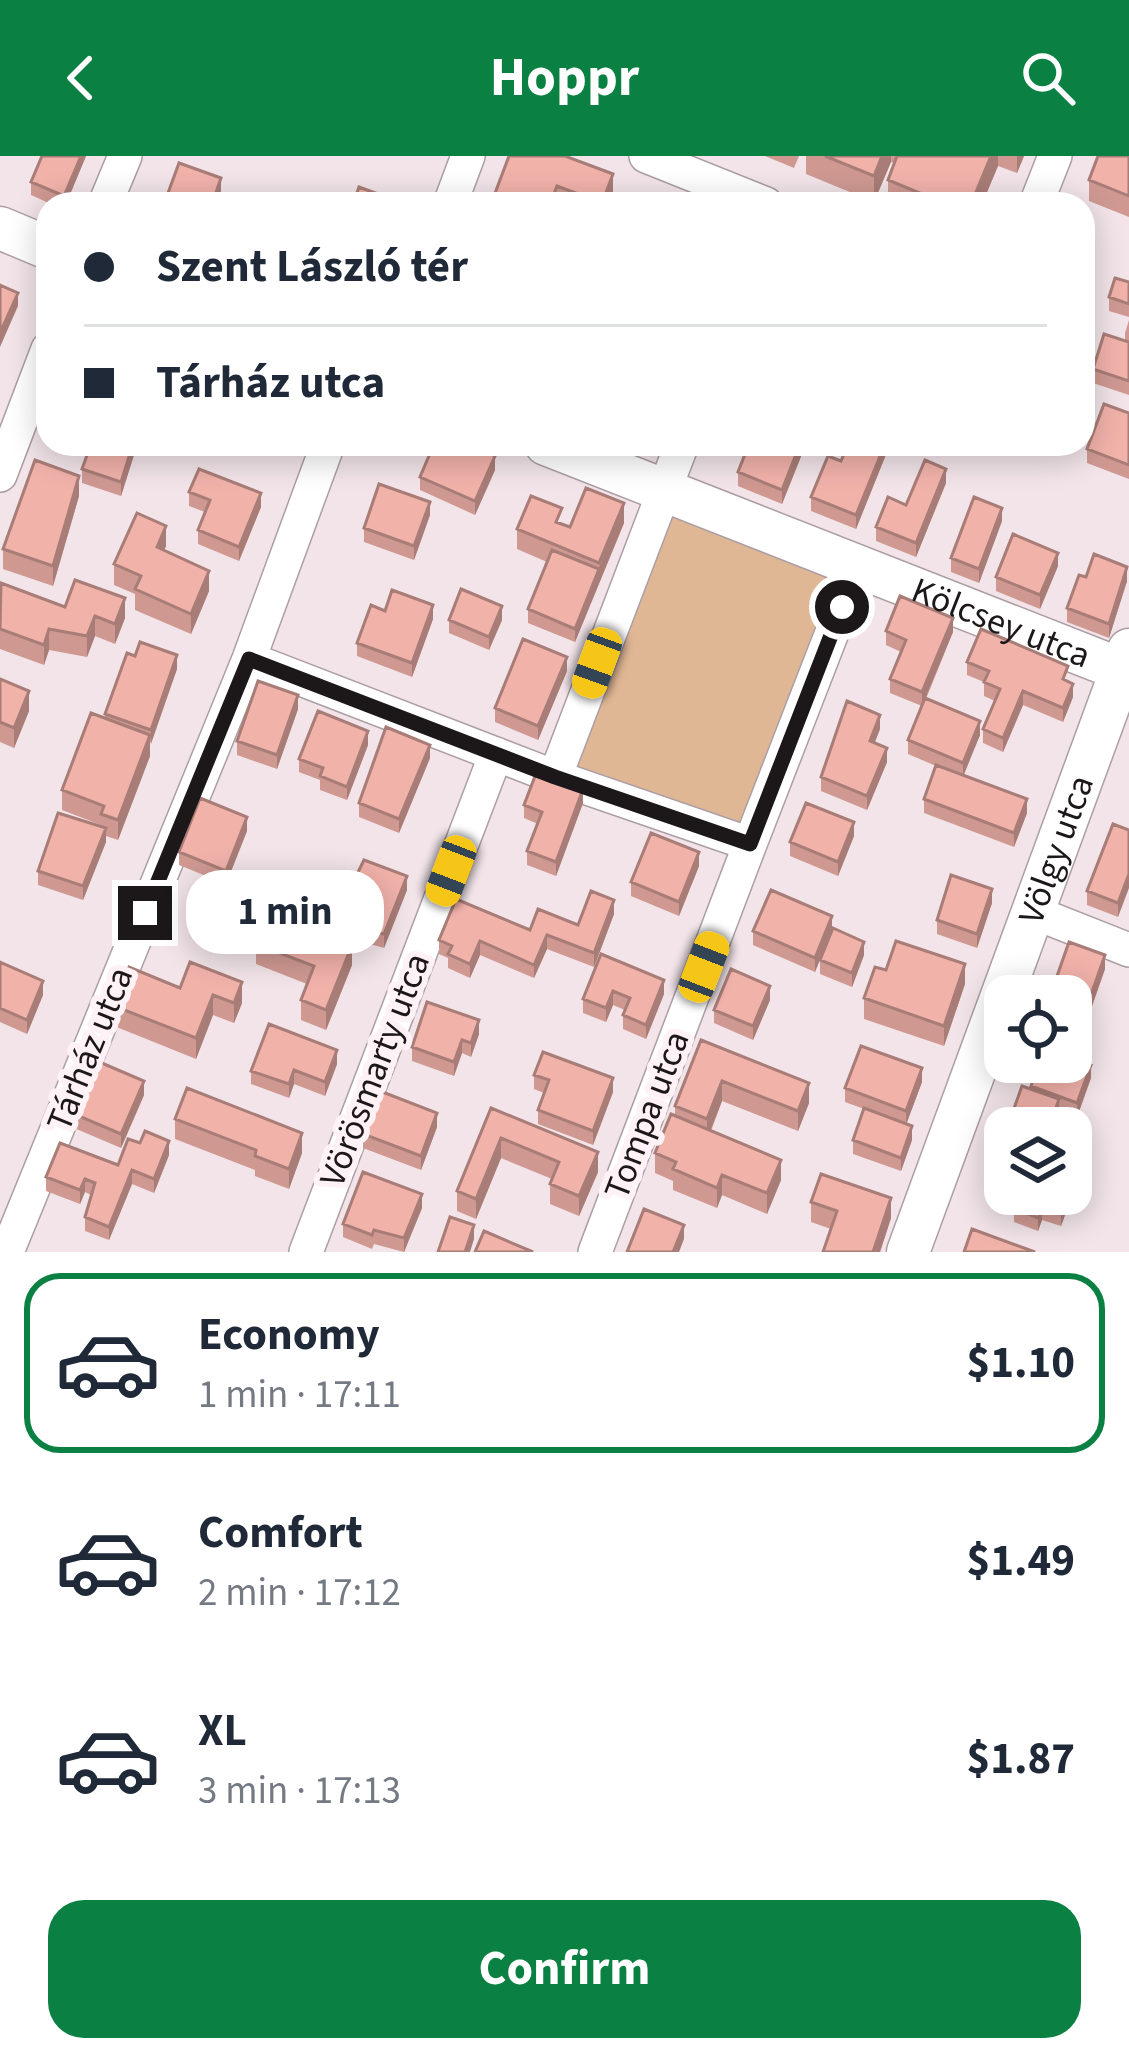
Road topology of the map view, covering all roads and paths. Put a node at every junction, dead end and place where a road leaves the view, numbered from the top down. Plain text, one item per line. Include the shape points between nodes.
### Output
1 (125, 156) edge
2 (468, 156) edge
3 (646, 156) edge
4 (1054, 156) edge
5 (682, 163) edge
6 (110, 192) edge
7 (454, 192) edge
8 (741, 192) edge
9 (1040, 192) edge
10 (0, 228) edge
11 (36, 243) edge
12 (36, 380) edge
13 (324, 456) edge
14 (577, 456) edge
15 (678, 456) edge
16 (0, 475) edge
17 (665, 490) junction
18 (857, 568) junction
19 (249, 659) junction
20 (1125, 660) edge
21 (496, 754) junction
22 (555, 777) junction
23 (750, 844) junction
24 (1033, 911) junction
25 (1129, 950) edge
26 (7, 1252) edge
27 (306, 1252) edge
28 (595, 1252) edge
29 (908, 1252) edge

1 - 6 street
2 - 7 street
3 - 5 street
4 - 9 street
5 - 8 street
10 - 11 street
12 - 16 street
13 - 19 street, Tárház utca
14 - 17 street, Kölcsey utca
15 - 17 street
17 - 18 street, Kölcsey utca
17 - 22 street
18 - 20 street, Kölcsey utca
18 - 23 street, Tompa utca
19 - 21 street
19 - 26 street, Tárház utca
20 - 24 street, Völgy utca
21 - 22 street
21 - 27 street, Vörösmarty utca
22 - 23 street
23 - 28 street, Tompa utca
24 - 25 street
24 - 29 street, Völgy utca

